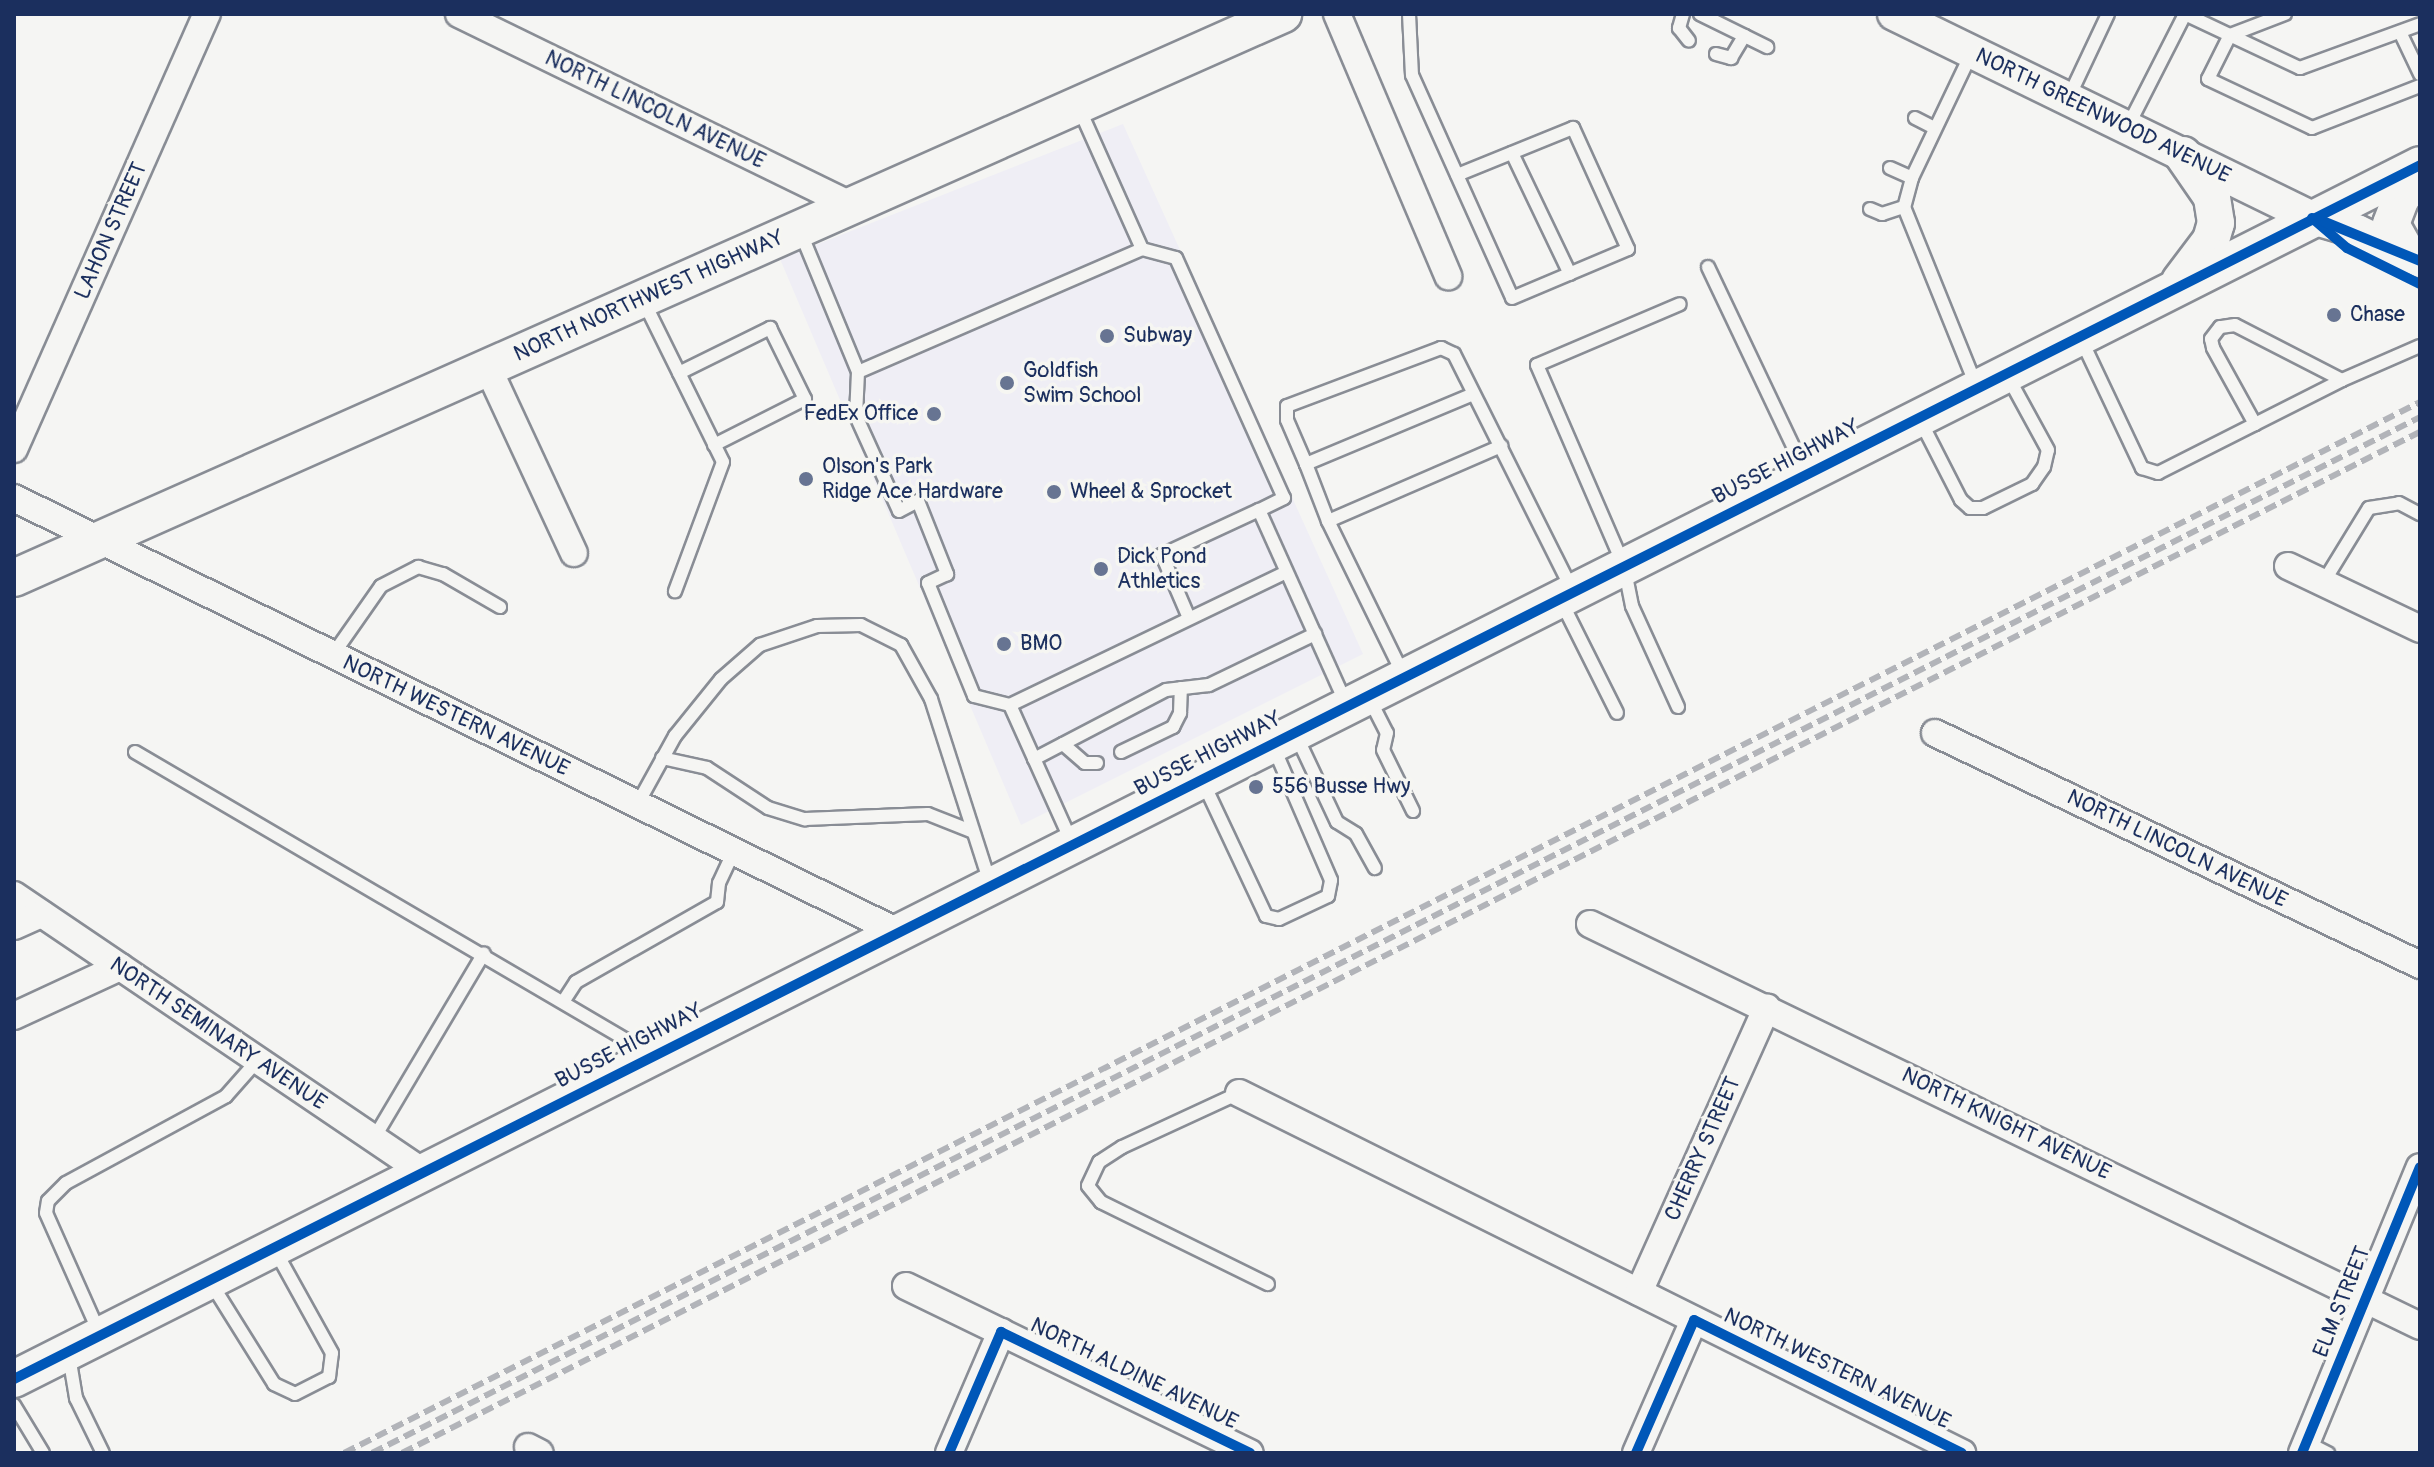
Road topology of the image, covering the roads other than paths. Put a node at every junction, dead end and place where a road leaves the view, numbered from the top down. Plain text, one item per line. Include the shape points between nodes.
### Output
1 (207, 14) edge
2 (459, 14) edge
3 (1337, 14) edge
4 (1409, 14) edge
5 (1683, 14) edge
6 (1700, 14) edge
7 (1894, 14) edge
8 (2108, 14) edge
9 (2185, 14) edge
10 (2285, 14) edge
11 (1259, 18) edge
12 (2420, 24) edge
13 (2400, 32) junction
14 (2230, 35) junction
15 (1744, 36) junction
16 (1689, 41) dead end
17 (1767, 47) dead end
18 (1972, 52) junction
19 (1716, 54) dead end
20 (2420, 74) edge
21 (2420, 86) edge
22 (2068, 99) junction
23 (1078, 105) junction
24 (1915, 118) dead end
25 (1935, 128) junction
26 (2127, 128) junction
27 (1512, 153) junction
28 (2183, 155) junction
29 (2420, 165) edge
30 (1890, 168) dead end
31 (1457, 175) junction
32 (2420, 175) edge
33 (1912, 178) junction
34 (851, 205) junction
35 (1904, 207) junction
36 (1870, 209) dead end
37 (2312, 218) junction
38 (799, 229) junction
39 (1142, 249) junction
40 (1708, 267) dead end
41 (2416, 267) edge
42 (1570, 274) junction
43 (1448, 276) dead end
44 (2176, 287) junction
45 (643, 299) junction
46 (1680, 304) dead end
47 (2080, 336) junction
48 (2420, 346) edge
49 (488, 368) junction
50 (858, 372) junction
51 (679, 373) junction
52 (2342, 380) junction
53 (1991, 381) junction
54 (1471, 395) junction
55 (1918, 418) junction
56 (2255, 424) junction
57 (714, 445) junction
58 (1501, 446) junction
59 (14, 449) edge
60 (1306, 464) junction
61 (1806, 474) junction
62 (14, 498) edge
63 (1259, 510) junction
64 (2420, 514) edge
65 (1328, 521) junction
66 (99, 541) junction
67 (574, 553) dead end
68 (1624, 566) junction
69 (2288, 566) dead end
70 (1286, 572) junction
71 (14, 578) edge
72 (2323, 583) junction
73 (675, 591) dead end
74 (1566, 595) junction
75 (500, 607) dead end
76 (1189, 618) junction
77 (2420, 629) edge
78 (1315, 634) junction
79 (332, 656) junction
80 (1404, 677) junction
81 (1181, 688) junction
82 (1357, 701) junction
83 (1010, 705) junction
84 (1678, 707) dead end
85 (1617, 713) dead end
86 (1935, 733) dead end
87 (1283, 738) junction
88 (1063, 744) junction
89 (135, 752) dead end
90 (1121, 752) dead end
91 (662, 758) junction
92 (1034, 759) junction
93 (1097, 763) dead end
94 (1201, 779) junction
95 (637, 805) junction
96 (1413, 811) dead end
97 (971, 831) junction
98 (1073, 844) junction
99 (733, 853) junction
100 (1375, 868) dead end
101 (991, 886) junction
102 (14, 895) edge
103 (41, 914) junction
104 (1590, 924) dead end
105 (14, 926) edge
106 (898, 932) junction
107 (484, 953) junction
108 (2420, 965) edge
109 (120, 967) junction
110 (563, 1002) junction
111 (1767, 1007) junction
112 (14, 1016) edge
113 (653, 1056) junction
114 (257, 1061) junction
115 (1239, 1093) joint
116 (373, 1140) junction
117 (2420, 1167) edge
118 (423, 1172) junction
119 (274, 1248) junction
120 (209, 1280) junction
121 (1268, 1284) dead end
122 (906, 1286) dead end
123 (1639, 1292) junction
124 (2364, 1299) junction
125 (1694, 1320) junction
126 (2420, 1326) edge
127 (1001, 1332) junction
128 (100, 1335) junction
129 (68, 1352) junction
130 (14, 1379) edge
131 (14, 1405) edge
132 (2312, 1449) edge
133 (43, 1453) edge
134 (103, 1453) edge
135 (949, 1453) edge
136 (1250, 1453) edge
137 (1636, 1453) edge
138 (1962, 1453) edge

1 - 59 street, LAHON STREET
2 - 34 street, NORTH LINCOLN AVENUE
3 - 43 street
4 - 31 lane via 1412,75
5 - 16 lane via 1679,28
6 - 15 lane
7 - 18 street, NORTH GREENWOOD AVENUE via 1940,30
8 - 22 lane
9 - 14 lane
9 - 26 lane
10 - 14 lane
11 - 23 main road, NORTH NORTHWEST HIGHWAY
12 - 13 lane
13 - 14 lane via 2300,68
13 - 20 lane
14 - 21 lane via 2208,79 2312,128
15 - 17 lane
15 - 19 lane via 1731,58
18 - 22 street, NORTH GREENWOOD AVENUE
18 - 25 lane
22 - 26 street, NORTH GREENWOOD AVENUE
23 - 34 main road, NORTH NORTHWEST HIGHWAY
23 - 39 lane
24 - 25 lane
25 - 33 lane
26 - 28 street, NORTH GREENWOOD AVENUE
27 - 31 lane
27 - 42 lane
27 - 42 lane via 1573,128 1628,249
28 - 37 street, NORTH GREENWOOD AVENUE
28 - 44 main road via 2212,197 2216,223 2211,240
29 - 37 main road, BUSSE HIGHWAY
30 - 33 lane
31 - 42 lane via 1512,298
32 - 41 main road via 2401,198 2391,224 2392,235
33 - 35 lane
34 - 38 main road, NORTH NORTHWEST HIGHWAY
35 - 36 lane via 1882,214
35 - 53 lane
37 - 41 street, NORTH GREENWOOD AVENUE
37 - 44 main road, BUSSE HIGHWAY
38 - 45 main road, NORTH NORTHWEST HIGHWAY
38 - 50 lane
39 - 50 lane
39 - 63 lane via 1176,258 1284,498
40 - 61 lane
44 - 47 main road, BUSSE HIGHWAY
45 - 49 main road, NORTH NORTHWEST HIGHWAY
45 - 51 lane
46 - 68 lane via 1537,365
47 - 53 main road, BUSSE HIGHWAY
47 - 56 lane via 2142,468 2158,473
48 - 52 lane
49 - 66 main road, NORTH NORTHWEST HIGHWAY
49 - 67 street
50 - 83 lane via 856,416 899,511 918,501 947,574 928,583 974,696
51 - 57 lane
51 - 57 lane via 770,328 805,399
52 - 56 lane
52 - 56 lane via 2235,325 2220,327 2211,339 2213,348
53 - 55 main road, BUSSE HIGHWAY
53 - 55 lane via 2048,450 2032,484 1983,508 1970,508
54 - 58 lane
54 - 60 lane
54 - 60 lane via 1454,354 1441,348 1287,406 1287,420
55 - 61 main road, BUSSE HIGHWAY
57 - 73 lane via 723,472
58 - 65 lane
58 - 74 lane
60 - 65 lane
61 - 68 main road, BUSSE HIGHWAY
62 - 66 street, NORTH WESTERN AVENUE
63 - 70 lane
63 - 76 lane via 1162,555
64 - 72 lane via 2399,503 2369,508
65 - 80 lane
66 - 71 main road, NORTH NORTHWEST HIGHWAY
66 - 79 street, NORTH WESTERN AVENUE
68 - 74 main road, BUSSE HIGHWAY
68 - 84 lane via 1632,606
69 - 72 street
70 - 76 lane
70 - 78 lane
72 - 77 street
74 - 80 main road, BUSSE HIGHWAY
74 - 85 lane
75 - 79 lane via 443,574 418,567 381,586
76 - 83 lane
78 - 81 lane via 1209,685
78 - 82 lane
79 - 95 street, NORTH WESTERN AVENUE
80 - 82 main road, BUSSE HIGHWAY
81 - 88 lane via 1166,690
81 - 90 lane via 1173,727
82 - 87 main road, BUSSE HIGHWAY
82 - 96 lane via 1387,733 1383,750
83 - 92 lane
86 - 108 street, NORTH LINCOLN AVENUE
87 - 94 main road, BUSSE HIGHWAY
87 - 94 lane via 1331,880 1328,896 1279,919 1266,916
87 - 100 lane via 1337,822 1356,834
88 - 92 lane
88 - 93 lane via 1085,763
89 - 107 lane
91 - 95 lane
91 - 97 lane via 707,768 768,808 805,819 928,814
91 - 97 lane via 721,679 760,645 817,626 861,625 901,645 931,699
92 - 98 lane
94 - 98 main road, BUSSE HIGHWAY
95 - 99 street, NORTH WESTERN AVENUE
97 - 101 lane
98 - 101 main road, BUSSE HIGHWAY
99 - 106 street, NORTH WESTERN AVENUE
99 - 110 lane via 717,902 576,982
101 - 106 main road, BUSSE HIGHWAY
102 - 103 street, NORTH SEMINARY AVENUE
103 - 105 street
103 - 109 street, NORTH SEMINARY AVENUE
104 - 111 street, NORTH KNIGHT AVENUE
106 - 113 main road, BUSSE HIGHWAY
107 - 110 lane
107 - 116 lane
109 - 112 street
109 - 114 street, NORTH SEMINARY AVENUE
110 - 113 lane
111 - 123 street, CHERRY STREET
111 - 124 street, NORTH KNIGHT AVENUE
113 - 118 main road, BUSSE HIGHWAY
114 - 116 street, NORTH SEMINARY AVENUE
114 - 128 lane via 226,1096 66,1183 48,1201 46,1213
115 - 121 lane via 1122,1147 1099,1162 1088,1186 1101,1202
115 - 123 street, NORTH WESTERN AVENUE
116 - 118 street, NORTH SEMINARY AVENUE
117 - 124 street, ELM STREET
118 - 119 main road, BUSSE HIGHWAY
119 - 120 main road, BUSSE HIGHWAY
119 - 120 lane via 332,1353 329,1377 295,1394 274,1384
120 - 128 main road, BUSSE HIGHWAY
122 - 127 street, NORTH ALDINE AVENUE
123 - 125 street, NORTH WESTERN AVENUE
124 - 126 street, NORTH KNIGHT AVENUE
124 - 132 street, ELM STREET
125 - 137 street
125 - 138 street, NORTH WESTERN AVENUE
127 - 135 street
127 - 136 street, NORTH ALDINE AVENUE
128 - 129 main road, BUSSE HIGHWAY
129 - 130 main road, BUSSE HIGHWAY
129 - 134 lane via 76,1398
131 - 133 lane

